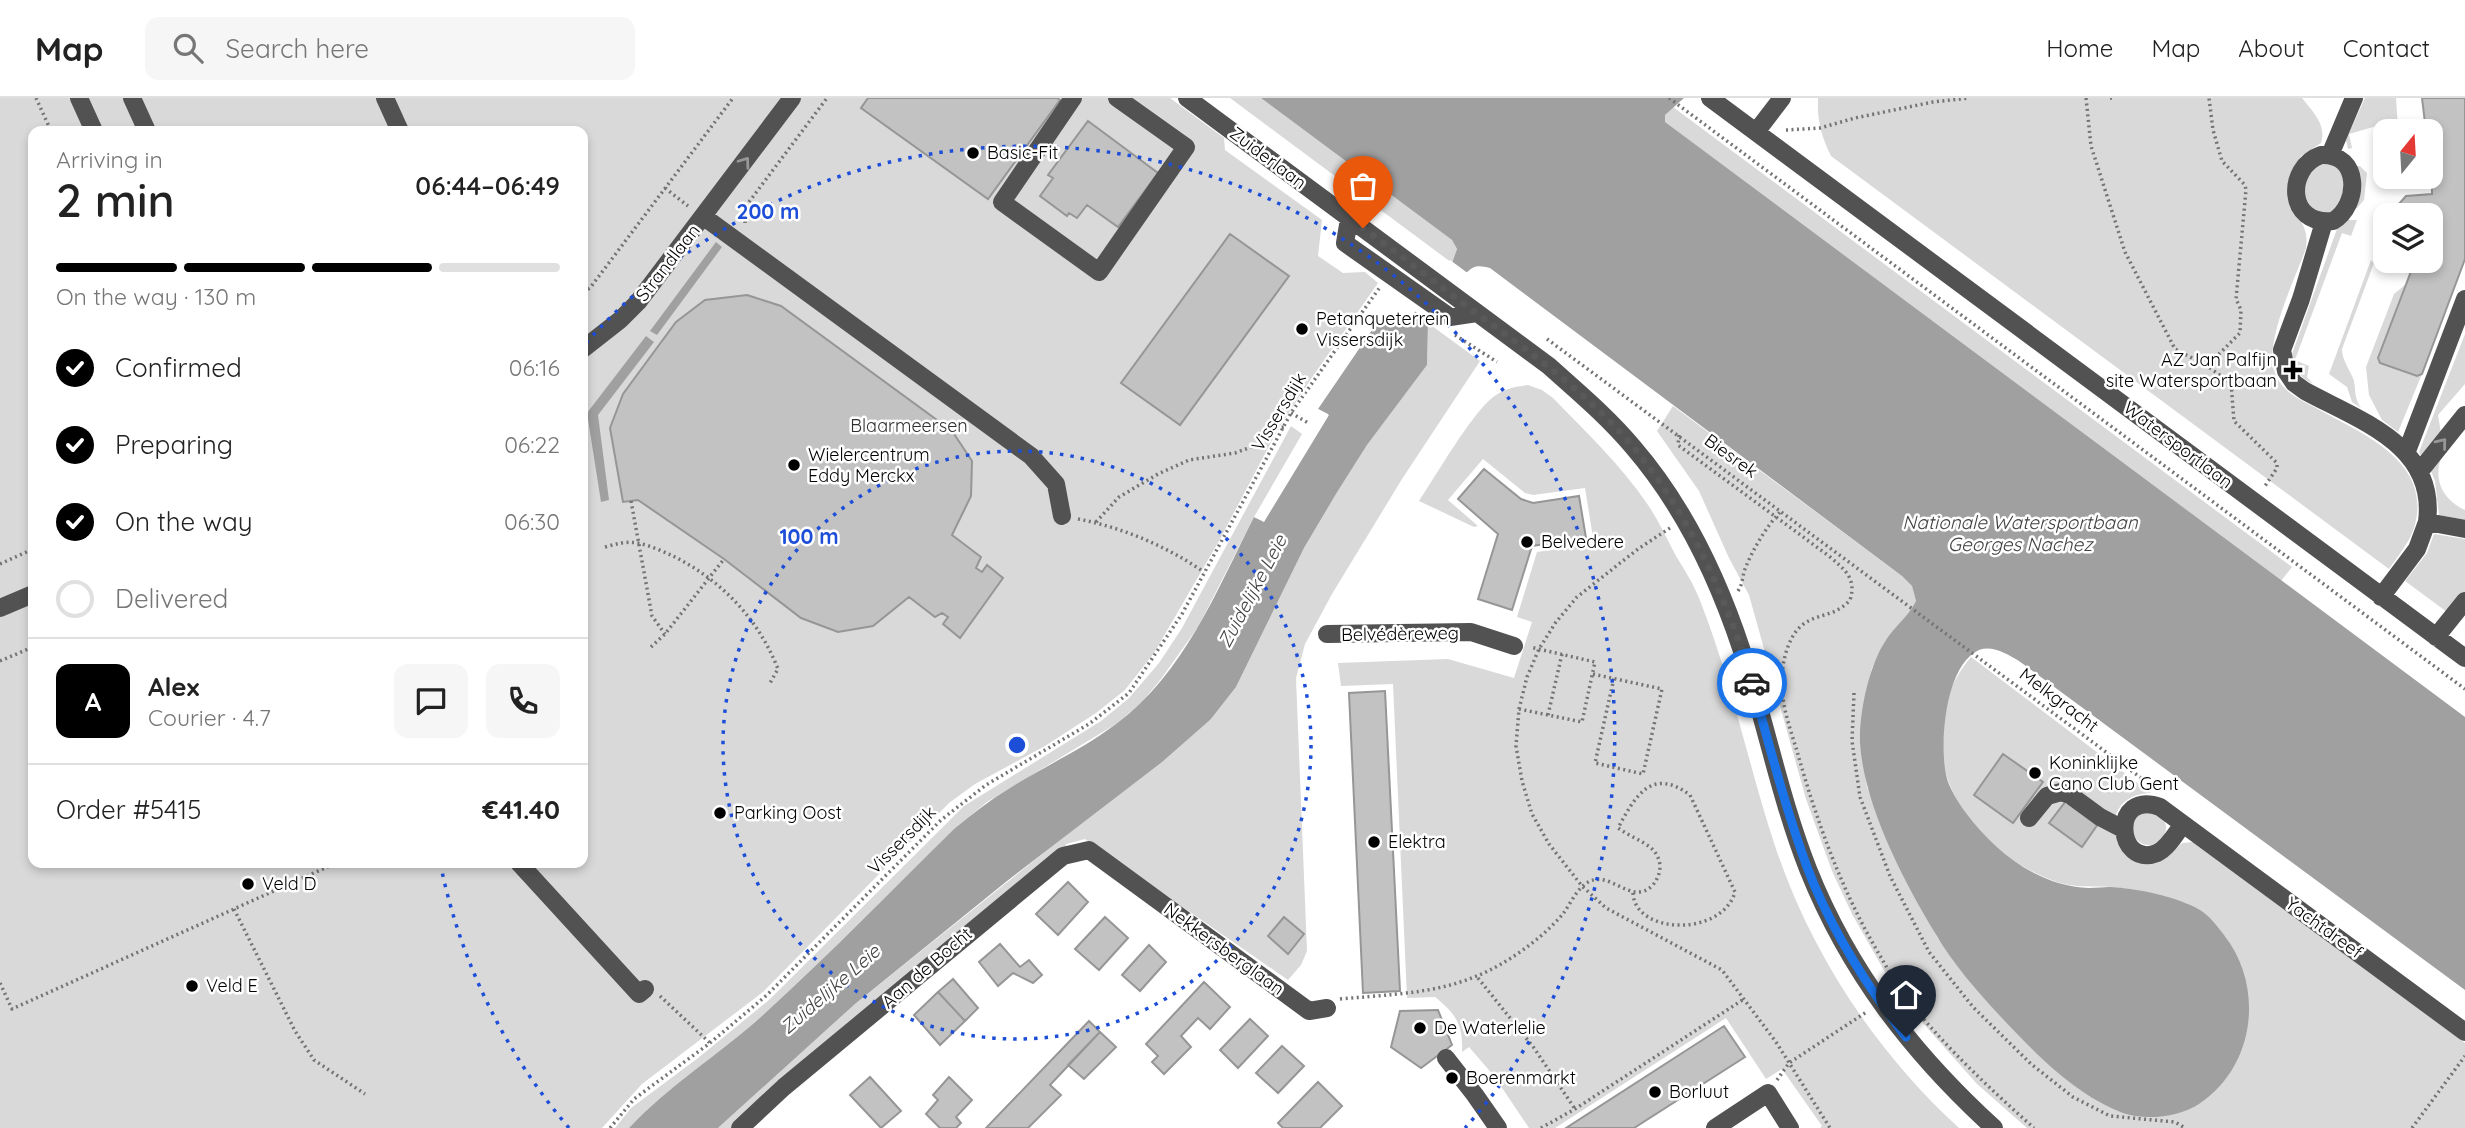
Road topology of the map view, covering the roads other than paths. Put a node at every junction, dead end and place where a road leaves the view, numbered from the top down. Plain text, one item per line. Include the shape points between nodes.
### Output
1 (79, 98) edge
2 (132, 98) edge
3 (385, 98) edge
4 (792, 98) edge
5 (1073, 98) edge
6 (1117, 98) edge
7 (1187, 98) edge
8 (1710, 98) edge
9 (1782, 98) edge
10 (2354, 98) edge
11 (92, 126) edge
12 (145, 126) edge
13 (398, 126) edge
14 (1756, 132) junction
15 (2330, 155) junction
16 (704, 217) junction
17 (1349, 219) junction
18 (2324, 222) junction
19 (2465, 299) edge
20 (1477, 313) junction
21 (588, 345) edge
22 (2465, 415) edge
23 (2407, 451) junction
24 (2420, 471) junction
25 (1062, 516) road end
26 (2427, 522) junction
27 (2465, 529) edge
28 (28, 596) edge
29 (2381, 597) junction
30 (2465, 601) edge
31 (0, 608) edge
32 (1327, 634) dead end
33 (2436, 637) junction
34 (1514, 646) dead end
35 (2465, 658) edge
36 (2029, 818) dead end
37 (2183, 824) junction
38 (2123, 829) junction
39 (524, 868) edge
40 (1124, 876) joint
41 (645, 989) road end
42 (1327, 1008) road end
43 (2465, 1032) edge
44 (1446, 1058) dead end
45 (740, 1128) edge
46 (1498, 1128) edge
47 (1715, 1128) edge
48 (1790, 1128) edge
49 (1994, 1128) edge

1 - 11 street
2 - 12 street
3 - 13 street
16 -> 4 street, Strandlaan
5 - 6 street via 1002,202 1099,272 1186,147
7 - 17 street, Zuiderlaan
8 - 14 street, Watersportlaan
9 - 14 street
10 - 15 street
14 - 29 street, Watersportlaan
15 - 18 street via 2347,165 2351,185 2346,209 2333,221
15 - 18 street via 2304,165 2297,187 2301,211
16 - 21 street, Strandlaan via 638,302
16 - 25 street via 1031,456 1056,484
17 - 20 street, Zuiderlaan
17 - 20 street via 1345,243 1414,291 1451,325
18 - 23 street via 2282,350 2286,372 2305,391
19 - 23 street
20 - 49 street, Zuiderlaan via 1549,366 1599,412 1632,446 1684,520 1727,608 1788,810 1829,914 1880,1003 1937,1072
24 -> 22 street
23 - 24 street
24 - 26 street via 2427,493
26 - 27 street
26 - 29 street via 2417,549
28 - 31 street
29 - 33 street, Watersportlaan
30 - 33 street
32 - 34 street, Belvédèreweg via 1471,632
33 - 35 street, Watersportlaan
36 - 38 street via 2047,796 2061,792
37 - 38 street, Yachtdreef via 2152,804 2129,813
37 - 38 street via 2165,848 2148,855 2130,847
37 - 43 street, Yachtdreef
39 - 41 street via 639,994
40 - 42 street, Nekkersberglaan via 1309,1011
40 - 45 street, Aan de Bocht via 1089,850 1063,856
44 - 46 street
47 - 48 street via 1768,1093

